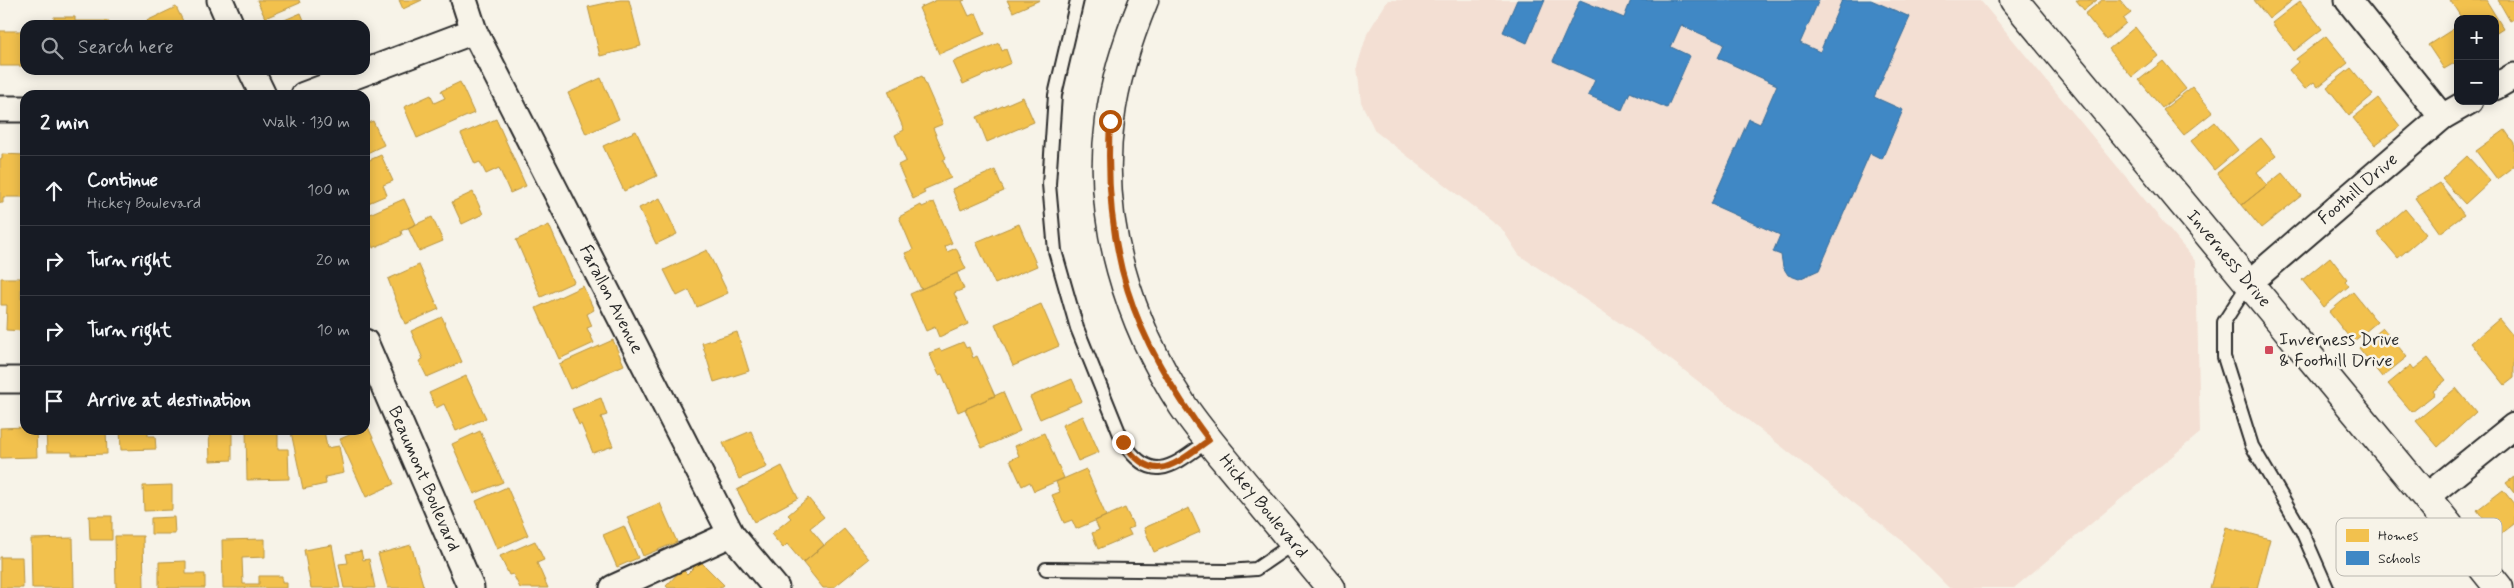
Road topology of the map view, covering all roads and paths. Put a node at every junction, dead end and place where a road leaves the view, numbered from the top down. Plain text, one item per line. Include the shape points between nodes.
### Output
1 (220, 0) edge
2 (464, 0) edge
3 (1077, 0) edge
4 (1144, 0) edge
5 (2014, 0) edge
6 (2348, 0) edge
7 (230, 20) edge
8 (474, 30) junction
9 (370, 70) edge
10 (254, 75) edge
11 (356, 75) edge
12 (2514, 76) edge
13 (2499, 85) edge
14 (260, 90) edge
15 (317, 90) edge
16 (2463, 105) edge
17 (0, 109) edge
18 (20, 109) edge
19 (2442, 117) junction
20 (2249, 283) junction
21 (370, 368) edge
22 (0, 380) edge
23 (20, 380) edge
24 (373, 383) edge
25 (2514, 426) edge
26 (1209, 440) junction
27 (2426, 497) junction
28 (2443, 518) edge
29 (731, 534) junction
30 (1294, 543) junction
31 (1046, 570) dead end
32 (2489, 576) edge
33 (471, 588) edge
34 (613, 588) edge
35 (776, 588) edge
36 (1331, 588) edge
37 (2327, 588) edge
38 (2499, 588) edge

1 - 7 street
2 - 8 street, Farallon Avenue
3 - 26 lane via 1055,95 1049,184 1055,251 1077,328 1123,442 1134,458 1152,469 1167,468
4 - 26 street, Hickey Boulevard via 1116,81 1110,121 1107,164 1114,241 1143,332 1184,408
5 - 20 street, Inverness Drive
6 - 19 street
8 - 9 street
8 - 29 street, Farallon Avenue
10 - 14 street
11 - 15 street
12 - 13 street
16 - 19 street, Foothill Drive
17 - 18 street
19 - 20 street, Foothill Drive
20 - 27 street, Inverness Drive
20 - 37 lane via 2224,322 2224,357 2252,446 2302,531
21 - 24 street, Beaumont Boulevard
22 - 23 street
24 - 33 street, Beaumont Boulevard
25 - 27 street
26 - 30 street, Hickey Boulevard
27 - 28 street, Inverness Drive
29 - 34 street
29 - 35 street, Farallon Avenue
30 - 31 lane via 1256,569
30 - 36 street, Hickey Boulevard
32 - 38 street, Inverness Drive

